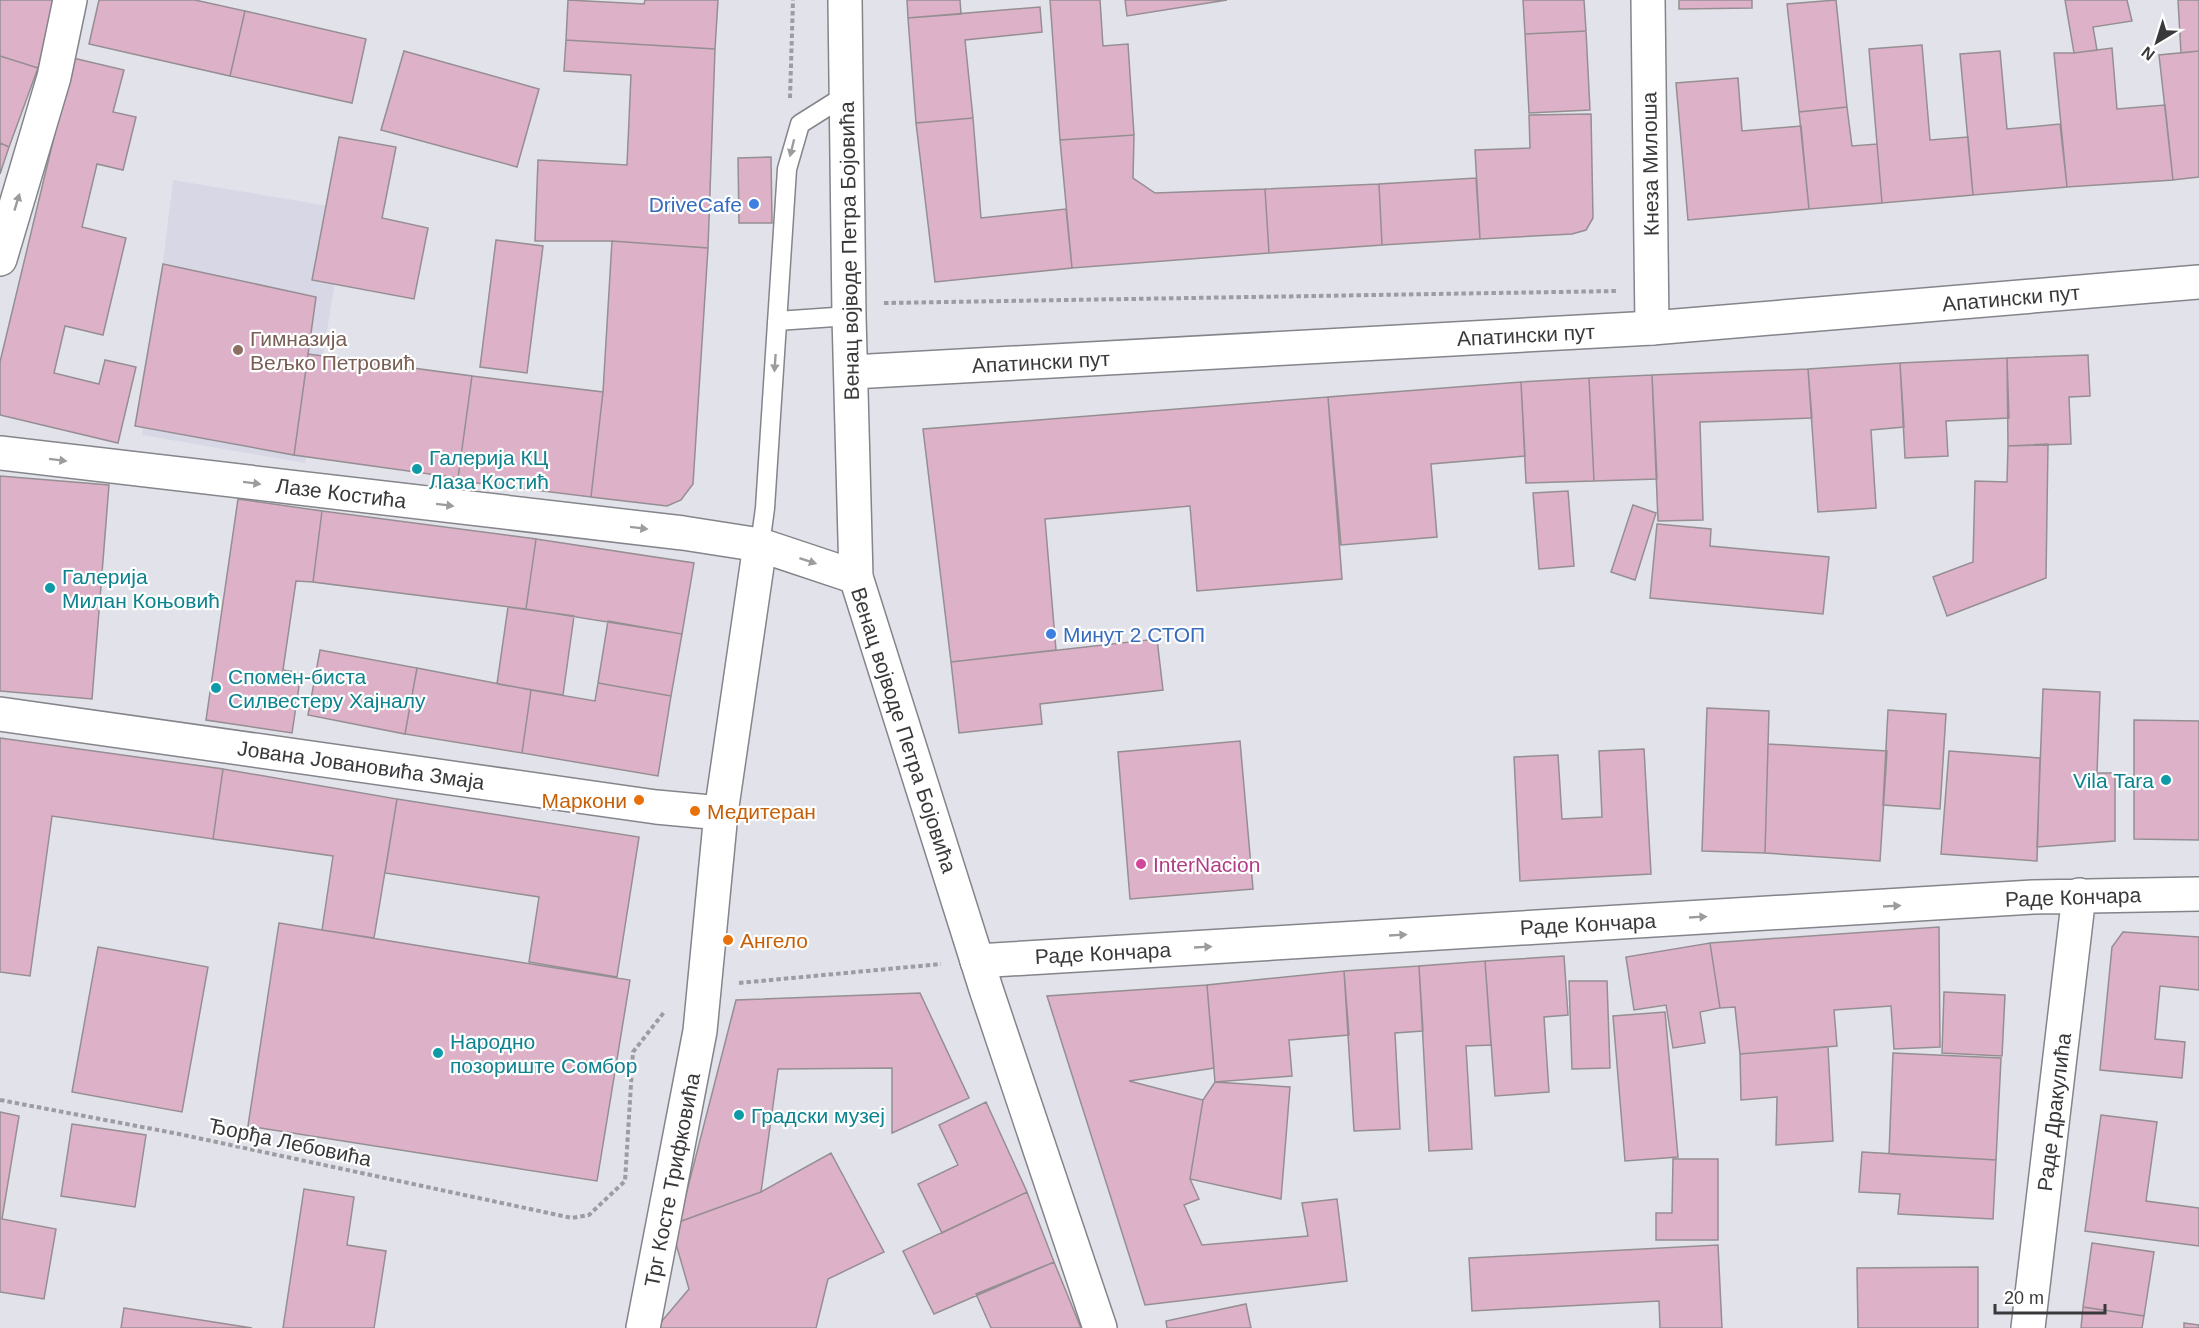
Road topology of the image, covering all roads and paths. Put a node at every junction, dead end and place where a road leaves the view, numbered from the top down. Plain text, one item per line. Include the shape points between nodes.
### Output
1 (70, 0) edge
2 (845, 0) edge
3 (1648, 0) edge
4 (846, 95) junction
5 (0, 259) edge
6 (2199, 282) edge
7 (1653, 290) junction
8 (849, 310) junction
9 (777, 321) junction
10 (1652, 328) junction
11 (852, 372) junction
12 (0, 453) edge
13 (760, 545) junction
14 (856, 577) junction
15 (0, 714) edge
16 (721, 813) junction
17 (2199, 894) edge
18 (2079, 896) junction
19 (977, 961) junction
20 (0, 1100) edge
21 (572, 1218) dead end
22 (643, 1328) edge
23 (1100, 1328) edge
24 (2028, 1328) edge

5 -> 1 street via 54,77
2 - 4 street, Венац војводе Петра Бојовића
3 - 7 street, Кнеза Милоша
4 - 8 street, Венац војводе Петра Бојовића
4 -> 9 lane via 800,124 794,140 787,169
6 - 10 street, Апатински пут
7 - 8 path
7 - 10 street, Кнеза Милоша
8 - 9 lane
8 - 11 street, Венац војводе Петра Бојовића
9 -> 13 lane
10 - 11 street, Апатински пут
11 - 14 street, Венац војводе Петра Бојовића
12 -> 13 street, Лазе Костића
13 -> 14 street, Лазе Костића
13 - 16 street, Трг Косте Трифковића
14 - 19 street, Венац војводе Петра Бојовића
15 - 16 street, Јована Јовановића Змаја
16 - 22 street, Трг Косте Трифковића via 700,1031
17 - 18 street, Раде Кончара
19 -> 18 street, Раде Кончара
18 - 24 street, Раде Дракулића
19 - 23 street, Венац војводе Петра Бојовића
20 - 21 path, Ђорђа Лебовића

